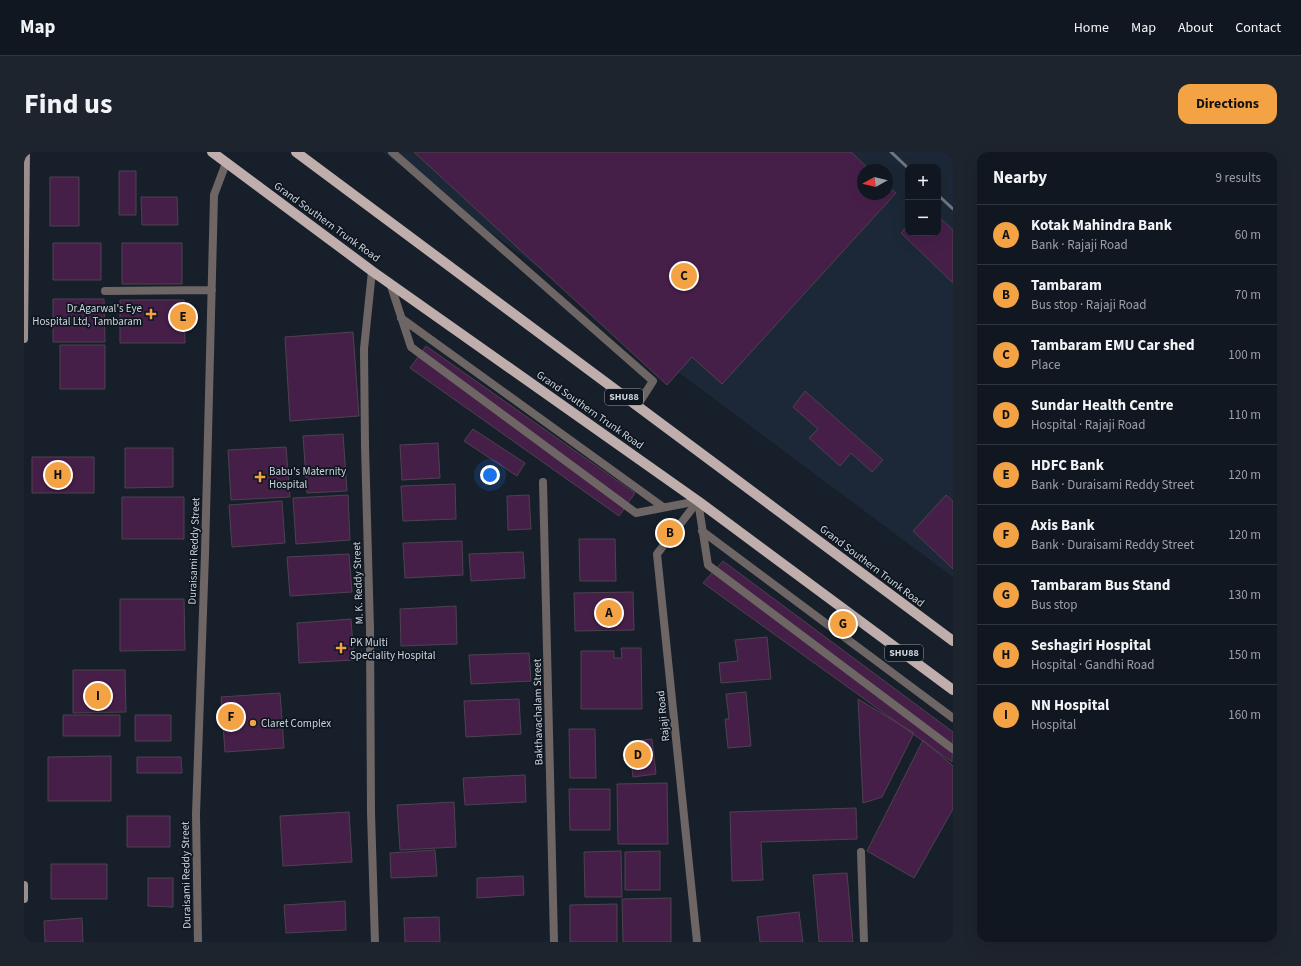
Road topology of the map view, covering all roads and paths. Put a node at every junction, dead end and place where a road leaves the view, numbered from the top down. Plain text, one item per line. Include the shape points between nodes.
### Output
1 (26, 152) edge
2 (212, 152) edge
3 (296, 152) edge
4 (392, 152) edge
5 (226, 163) junction
6 (372, 271) junction
7 (390, 284) junction
8 (212, 290) junction
9 (106, 291) dead end
10 (401, 318) junction
11 (24, 339) edge
12 (637, 406) junction
13 (543, 482) dead end
14 (698, 501) junction
15 (663, 507) junction
16 (702, 531) junction
17 (953, 641) edge
18 (953, 690) edge
19 (953, 718) edge
20 (953, 749) edge
21 (861, 852) dead end
22 (24, 885) edge
23 (24, 899) edge
24 (198, 942) edge
25 (375, 942) edge
26 (554, 942) edge
27 (697, 942) edge
28 (864, 942) edge

1 - 11 main road
2 - 5 main road, Grand Southern Trunk Road / SHU88
3 - 12 main road, Grand Southern Trunk Road / SHU88
4 - 12 street via 653,381
5 - 6 main road, Grand Southern Trunk Road / SHU88
5 - 8 street, Duraisami Reddy Street via 214,195
6 - 7 main road, Grand Southern Trunk Road / SHU88
6 - 25 street, M. K. Reddy Street via 364,349 364,446
7 - 10 street
7 - 14 main road, Grand Southern Trunk Road / SHU88
8 - 9 street
8 - 24 street, Duraisami Reddy Street via 196,814
10 - 15 street
10 - 15 street via 411,347 629,508 636,513
12 - 17 main road, Grand Southern Trunk Road / SHU88
13 - 26 street, Bakthavachalam Street
14 - 15 street
14 - 16 street
14 - 18 main road, Grand Southern Trunk Road / SHU88
14 - 27 street, Rajaji Road via 657,554
16 - 19 street
16 - 20 street via 708,565
21 - 28 street
22 - 23 main road

